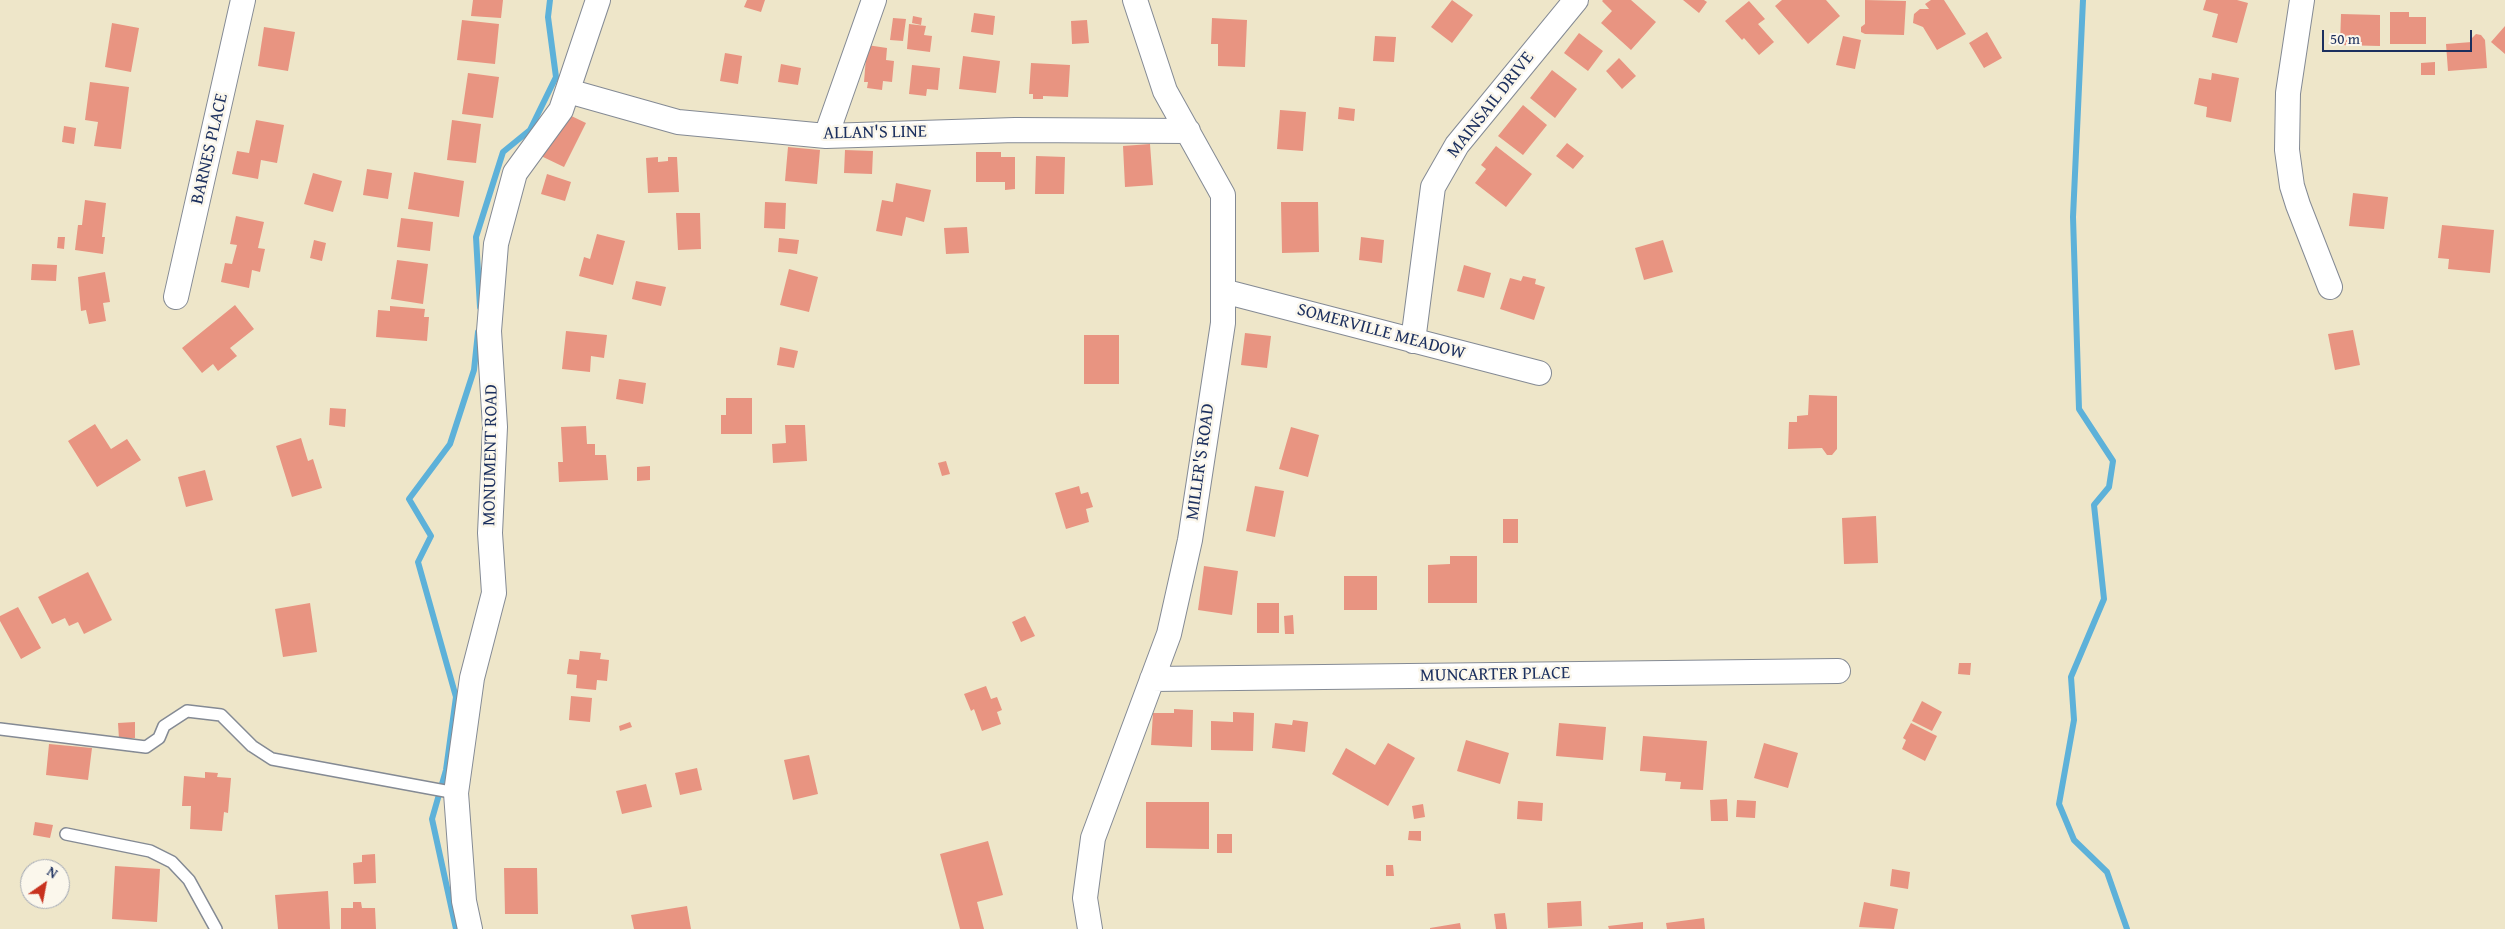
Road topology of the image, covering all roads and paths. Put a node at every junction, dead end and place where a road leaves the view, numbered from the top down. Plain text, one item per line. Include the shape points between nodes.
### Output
1 (243, 0) edge
2 (598, 0) edge
3 (874, 0) edge
4 (1135, 0) edge
5 (1576, 0) edge
6 (2302, 0) edge
7 (568, 91) junction
8 (1188, 131) junction
9 (826, 136) junction
10 (2330, 287) dead end
11 (1223, 290) junction
12 (176, 297) dead end
13 (1413, 340) junction
14 (1538, 373) dead end
15 (1838, 671) dead end
16 (1152, 679) junction
17 (0, 729) edge
18 (456, 793) junction
19 (66, 834) dead end
20 (216, 929) edge
21 (470, 929) edge
22 (1090, 929) edge

1 - 12 street, BARNES PLACE
2 - 7 street, MONUMENT ROAD
3 - 9 street
4 - 8 street, MILLER'S ROAD via 1165,91
5 - 13 street, MAINSAIL DRIVE via 1457,145 1433,187
6 - 10 street via 2288,93 2287,150 2292,186
7 - 9 street, ALLAN'S LINE via 678,122
7 - 18 street, MONUMENT ROAD via 561,110 515,173 496,244 489,331 495,427 490,533 494,593 472,678
8 - 9 street, ALLAN'S LINE via 1015,130
8 - 11 street, MILLER'S ROAD via 1223,195
11 - 13 street, SOMERVILLE MEADOW
11 - 16 street, MILLER'S ROAD via 1223,323 1190,540 1168,634
13 - 14 street, SOMERVILLE MEADOW
15 - 16 street, MUNCARTER PLACE
16 - 22 street, MILLER'S ROAD via 1093,838 1085,898
17 - 18 lane via 146,747 159,738 164,726 187,711 212,714 221,716 252,746 272,759
18 - 21 street, MONUMENT ROAD via 464,901
19 - 20 lane via 150,851 172,862 189,880

